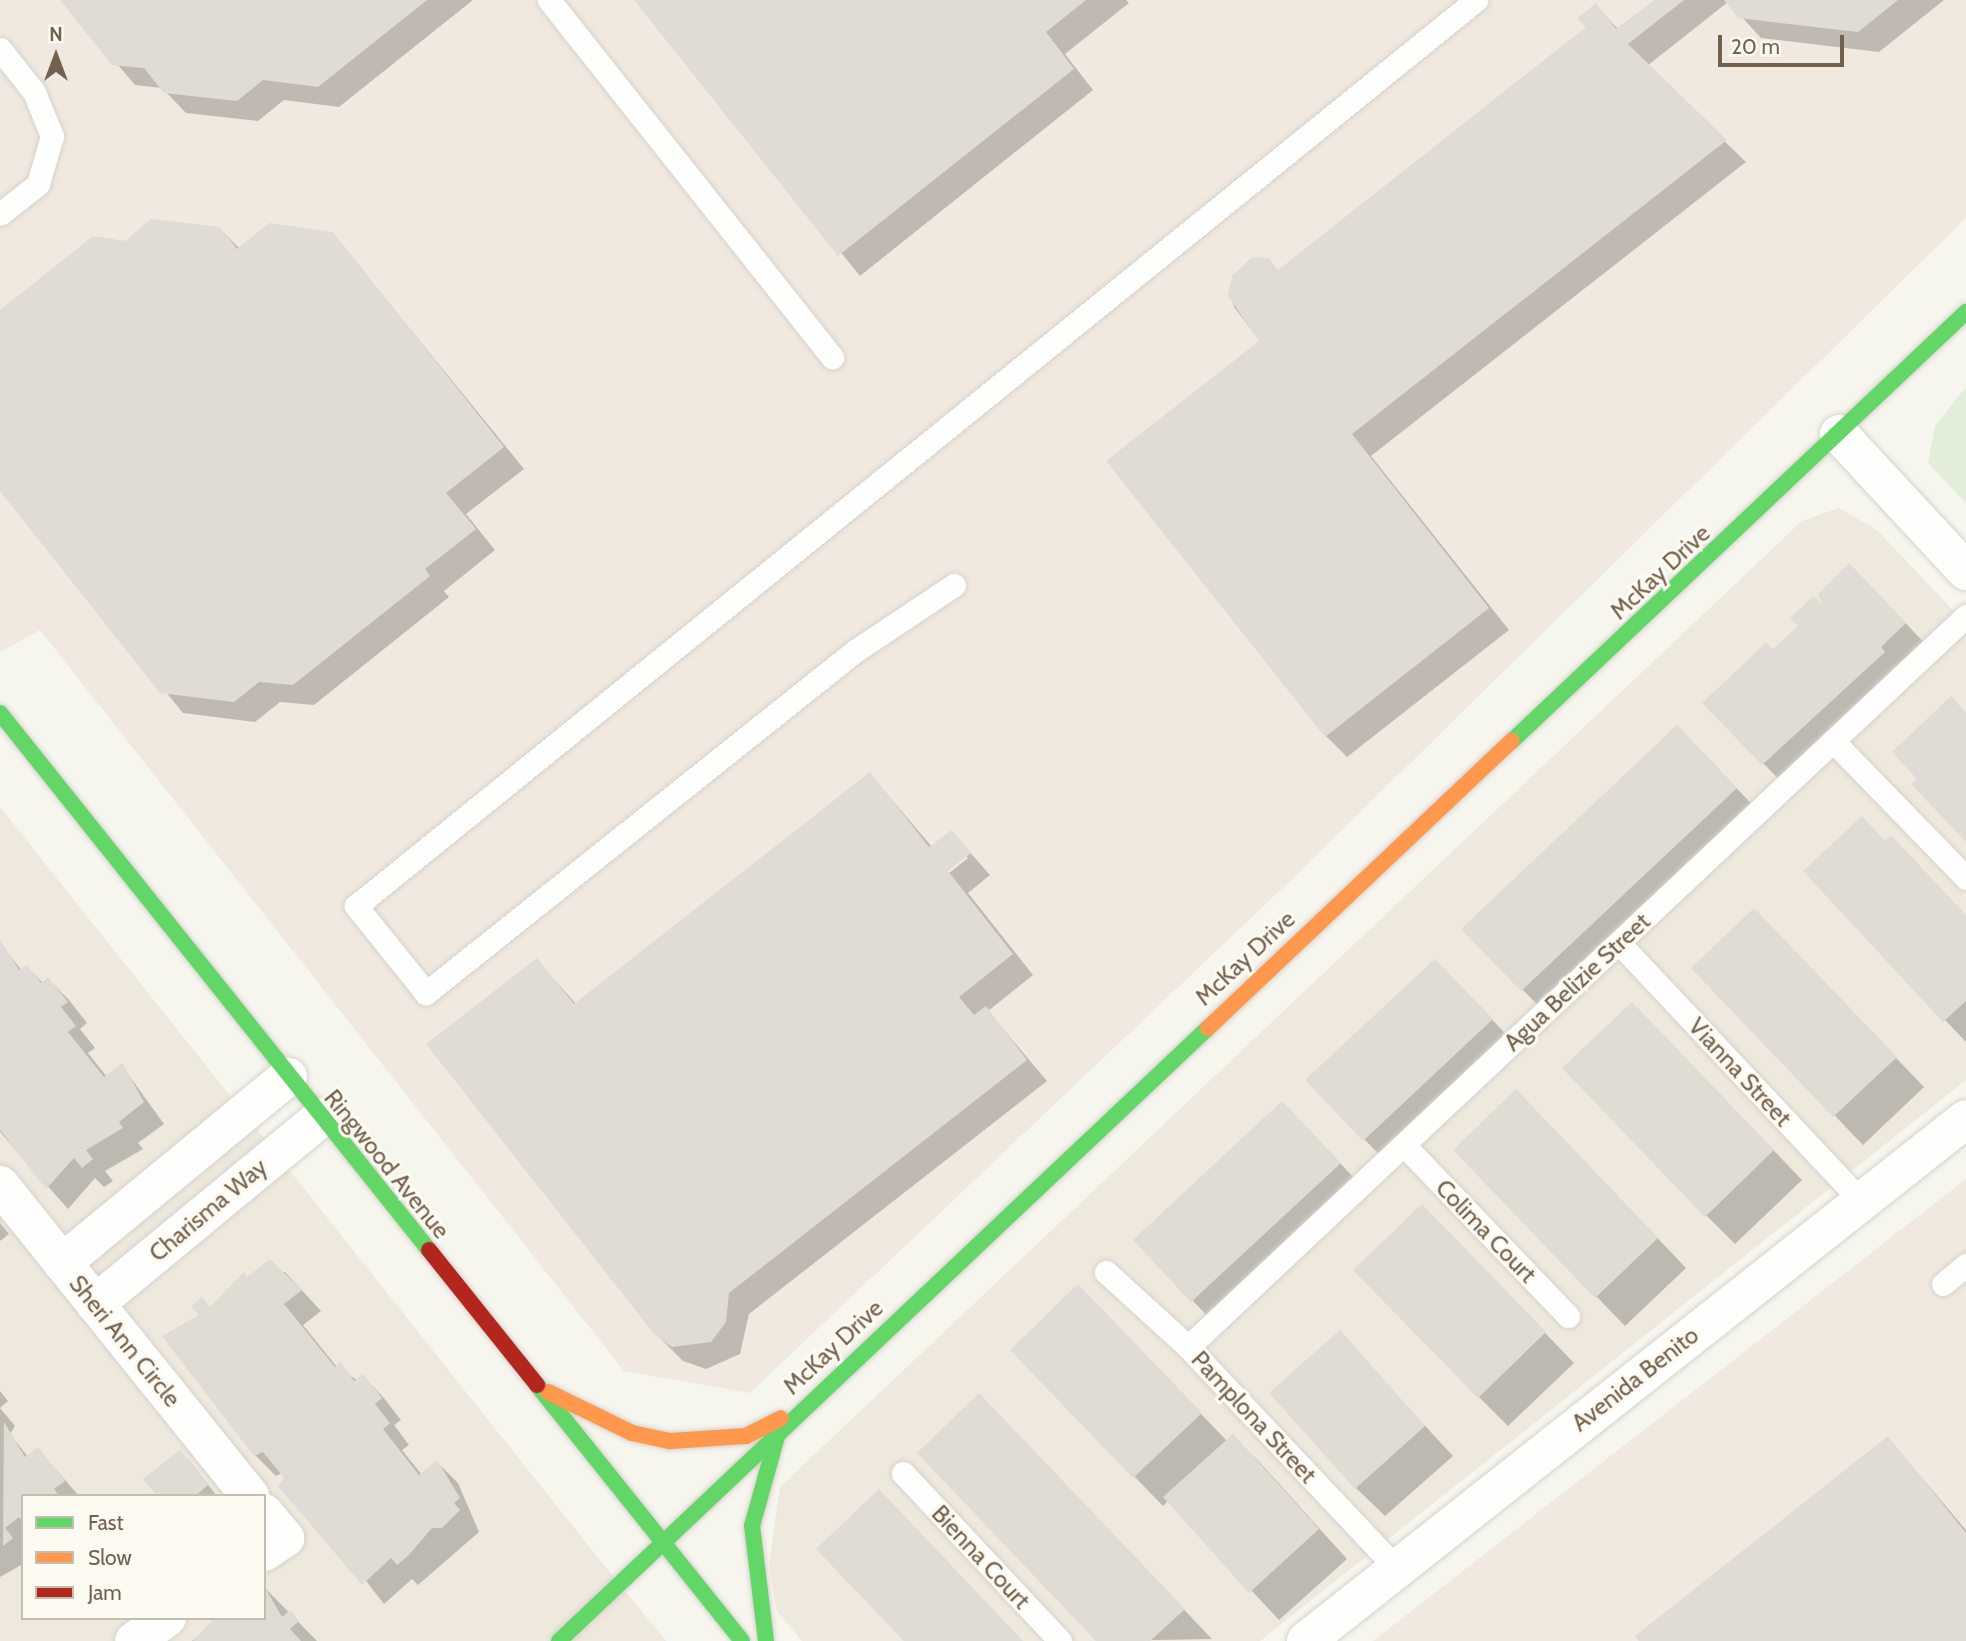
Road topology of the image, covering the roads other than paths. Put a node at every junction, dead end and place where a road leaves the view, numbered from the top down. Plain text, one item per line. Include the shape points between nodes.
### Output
1 (550, 0) edge
2 (1476, 0) edge
3 (0, 49) edge
4 (0, 214) edge
5 (1966, 312) edge
6 (832, 357) dead end
7 (1839, 434) junction
8 (1966, 571) edge
9 (954, 585) dead end
10 (1966, 616) edge
11 (0, 713) edge
12 (1833, 741) junction
13 (1966, 878) edge
14 (1619, 943) junction
15 (288, 1077) junction
16 (321, 1118) junction
17 (1966, 1119) edge
18 (1404, 1145) junction
19 (0, 1185) edge
20 (1861, 1201) junction
21 (62, 1263) junction
22 (1966, 1265) edge
23 (1106, 1272) dead end
24 (1943, 1284) dead end
25 (95, 1304) junction
26 (1568, 1317) dead end
27 (1188, 1347) junction
28 (538, 1387) junction
29 (801, 1408) junction
30 (779, 1429) junction
31 (903, 1473) dead end
32 (248, 1494) edge
33 (266, 1515) edge
34 (661, 1542) junction
35 (266, 1551) edge
36 (1396, 1567) junction
37 (164, 1620) edge
38 (134, 1641) edge
39 (559, 1641) edge
40 (742, 1641) edge
41 (766, 1641) edge
42 (1060, 1641) edge
43 (1306, 1641) edge

1 - 6 lane
2 - 9 lane via 356,906 426,993 855,651
3 - 4 lane via 34,92 52,136 38,184
5 - 7 street, McKay Drive
7 - 8 street
7 - 29 street, McKay Drive
10 - 12 lane, Agua Belizie Street
11 - 15 street, Ringwood Avenue
12 - 13 lane
12 - 14 lane, Agua Belizie Street
14 - 18 lane, Agua Belizie Street
14 - 20 lane, Vianna Street
15 - 16 street, Ringwood Avenue
15 - 21 street, Charisma Way
16 - 25 street, Charisma Way
16 - 28 street, Ringwood Avenue
17 - 20 street, Avenida Benito
18 - 26 lane, Colima Court
18 - 27 lane, Agua Belizie Street
19 - 21 street, Sheri Ann Circle
20 - 36 street, Avenida Benito
21 - 25 street, Sheri Ann Circle
22 - 24 lane
23 - 27 lane, Pamplona Street
25 - 32 street, Sheri Ann Circle
27 - 36 lane, Pamplona Street
28 - 29 street via 632,1433 671,1441 746,1436
28 - 34 street, Ringwood Avenue
29 - 30 street, McKay Drive
30 - 34 street, McKay Drive
30 - 41 street via 752,1526
31 - 42 lane, Bienna Court
33 - 35 street via 285,1538
34 - 39 street, McKay Drive
34 - 40 street, Ringwood Avenue
36 - 43 street, Avenida Benito
37 - 38 street

